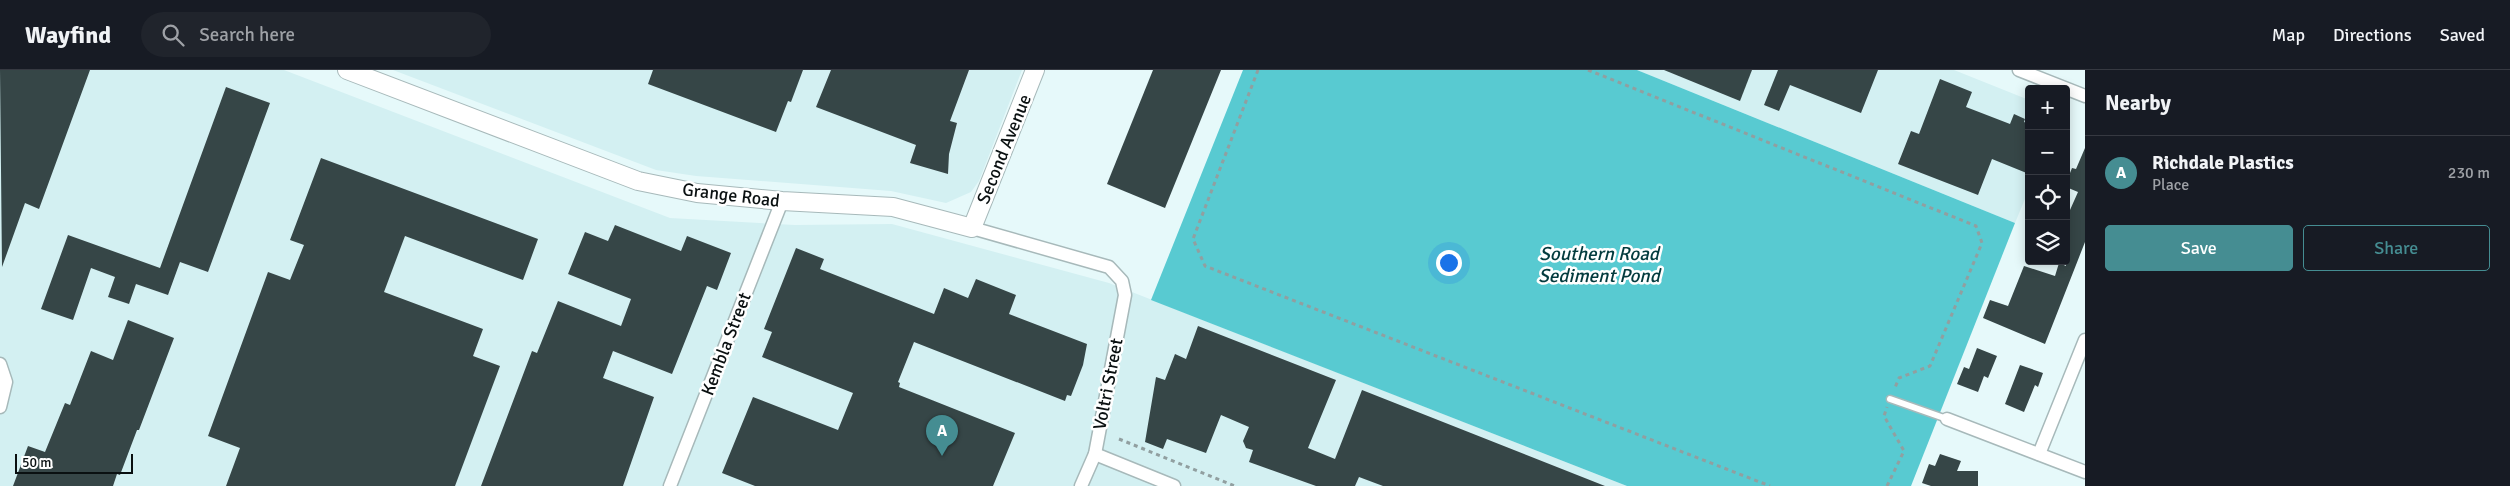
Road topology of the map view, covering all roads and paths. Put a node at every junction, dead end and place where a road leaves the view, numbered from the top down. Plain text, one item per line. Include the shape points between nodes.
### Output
1 (347, 70) edge
2 (1035, 70) edge
3 (1258, 70) edge
4 (1588, 70) edge
5 (2019, 70) edge
6 (2085, 96) edge
7 (782, 201) junction
8 (972, 228) junction
9 (1122, 280) joint
10 (2085, 340) edge
11 (0, 364) edge
12 (1890, 399) junction
13 (0, 407) edge
14 (1947, 419) joint
15 (1119, 440) dead end
16 (1095, 454) junction
17 (2039, 454) junction
18 (2085, 472) edge
19 (670, 486) edge
20 (1081, 486) edge
21 (1174, 486) edge
22 (1235, 486) edge
23 (1770, 486) edge
24 (1887, 486) edge

1 - 7 main road, Grange Road via 638,180 698,193
2 - 8 main road, Second Avenue
3 - 23 path via 1193,239 1205,266
4 - 12 path via 1976,226 1982,243 1930,366 1899,378
5 - 6 street
7 - 8 main road, Grange Road via 893,207
7 - 19 street, Kembla Street
8 - 9 street, Grange Road via 1109,267
9 - 16 street, Voltri Street via 1125,295
10 - 17 street
11 - 13 street via 6,382
12 - 14 lane
12 - 24 path via 1884,416 1904,451
14 - 17 street
15 - 22 path
16 - 20 street, Voltri Street
16 - 21 street
17 - 18 street

